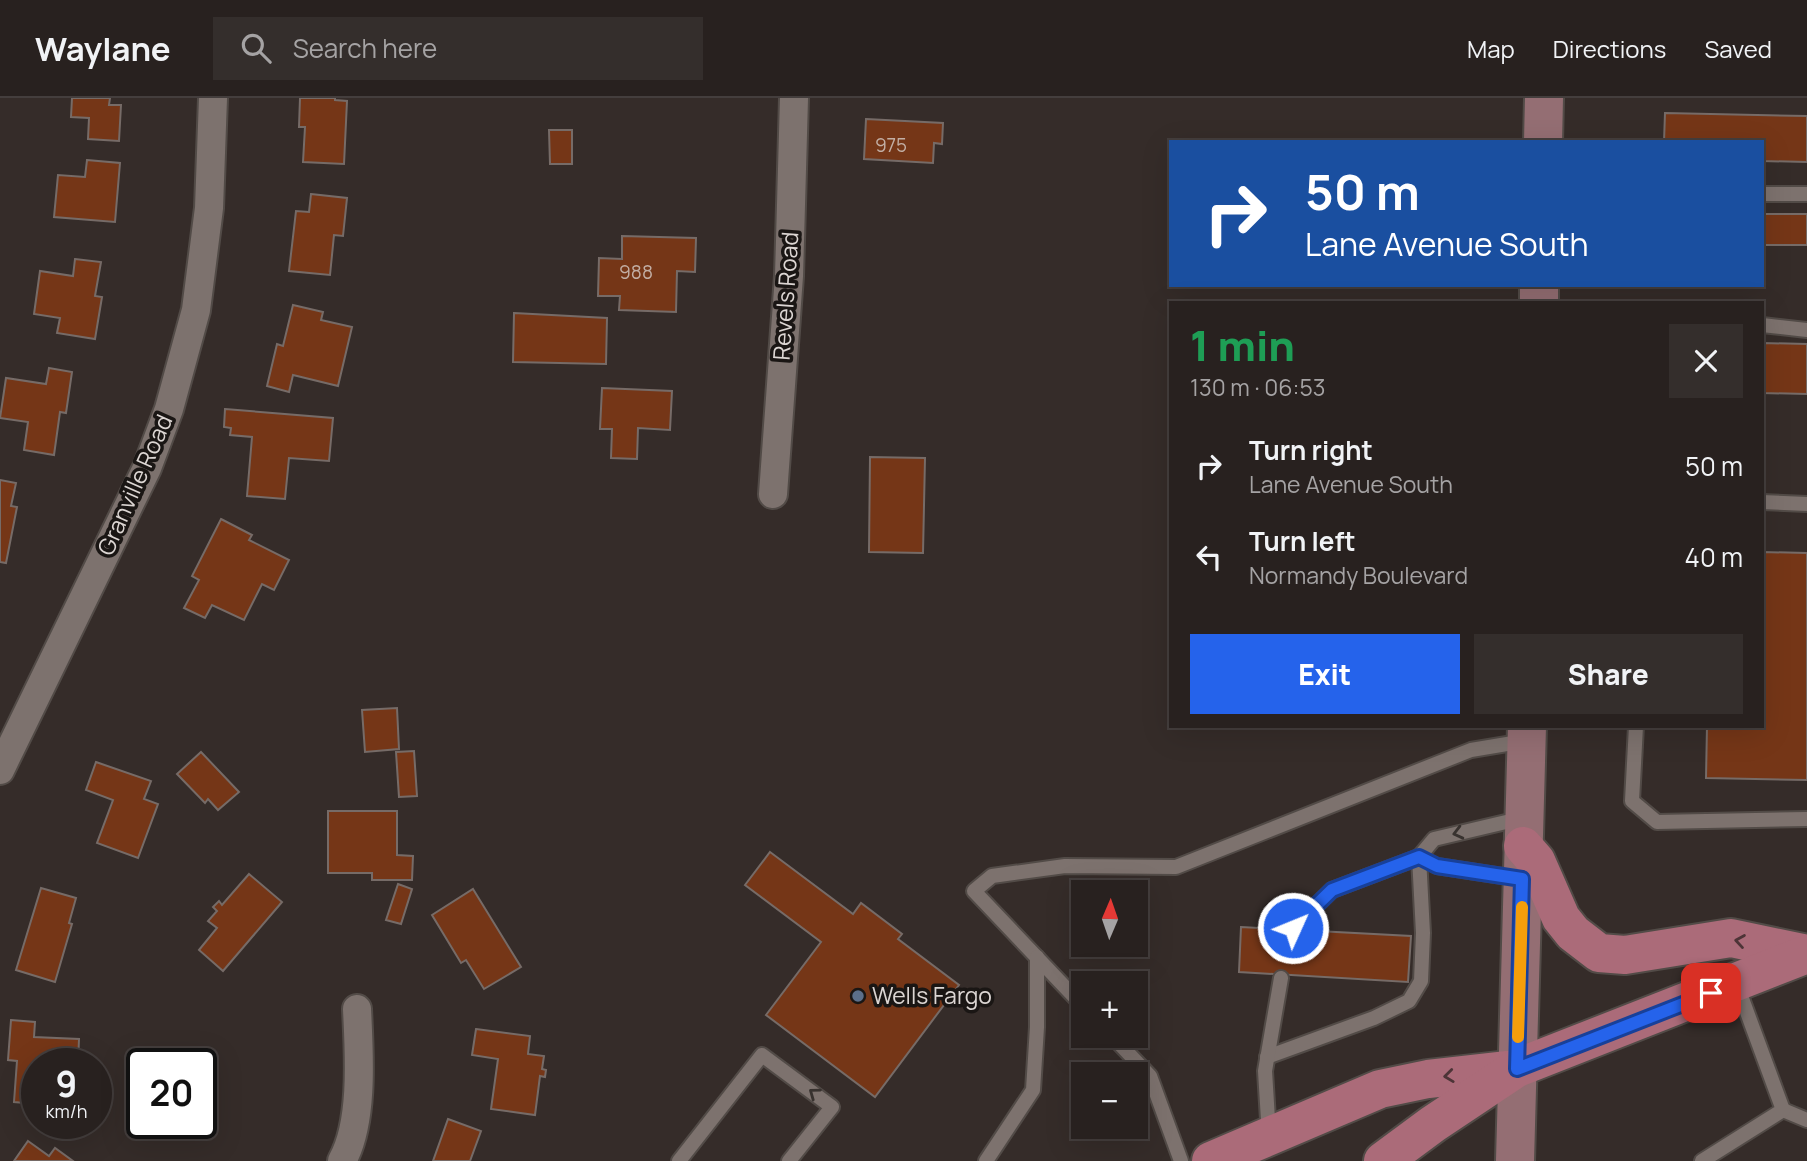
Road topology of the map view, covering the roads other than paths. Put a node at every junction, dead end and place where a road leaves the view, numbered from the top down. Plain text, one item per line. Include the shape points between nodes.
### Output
1 (213, 98) edge
2 (794, 98) edge
3 (1544, 98) edge
4 (1543, 140) edge
5 (1764, 194) edge
6 (1807, 194) edge
7 (1764, 325) edge
8 (1807, 330) edge
9 (773, 494) dead end
10 (1764, 502) edge
11 (1807, 504) edge
12 (1636, 728) edge
13 (1527, 733) edge
14 (0, 770) edge
15 (1807, 819) edge
16 (1523, 847) junction
17 (1419, 857) junction
18 (1293, 928) dead end
19 (1807, 954) edge
20 (1037, 957) junction
21 (1281, 978) dead end
22 (1737, 984) junction
23 (1071, 993) edge
24 (357, 1009) dead end
25 (1123, 1048) edge
26 (1267, 1057) junction
27 (1517, 1069) junction
28 (1783, 1111) junction
29 (1807, 1120) edge
30 (1269, 1136) junction
31 (342, 1161) edge
32 (678, 1161) edge
33 (789, 1161) edge
34 (986, 1161) edge
35 (1181, 1161) edge
36 (1211, 1161) edge
37 (1384, 1161) edge
38 (1515, 1161) edge
39 (1702, 1161) edge

1 - 14 street, Granville Road via 209,208 196,310 169,409 146,468
2 - 9 street, Revels Road via 789,276
3 - 4 main road
5 - 6 lane
7 - 8 lane
10 - 11 lane
12 - 15 lane via 1632,801 1657,822
13 - 16 main road
13 - 20 lane via 1471,750 1175,867 1065,866 992,876 974,891
16 - 17 lane via 1437,866
16 -> 17 lane via 1434,839
19 -> 16 main road via 1731,939 1625,955 1599,953 1561,918 1536,861
16 - 27 main road
17 - 18 lane via 1332,890
17 - 26 lane via 1421,981 1409,1001
19 - 22 main road
20 - 23 lane
20 - 34 lane via 1033,1090
21 - 26 lane
22 - 27 main road
22 - 28 lane
24 - 31 street via 360,1080 349,1149
25 - 35 lane via 1150,1076
26 - 30 lane via 1264,1088
27 -> 30 main road via 1380,1089
27 - 37 main road
27 - 38 main road
28 - 29 lane
28 - 39 lane
30 - 36 main road
33 -> 32 lane via 832,1107 762,1055

